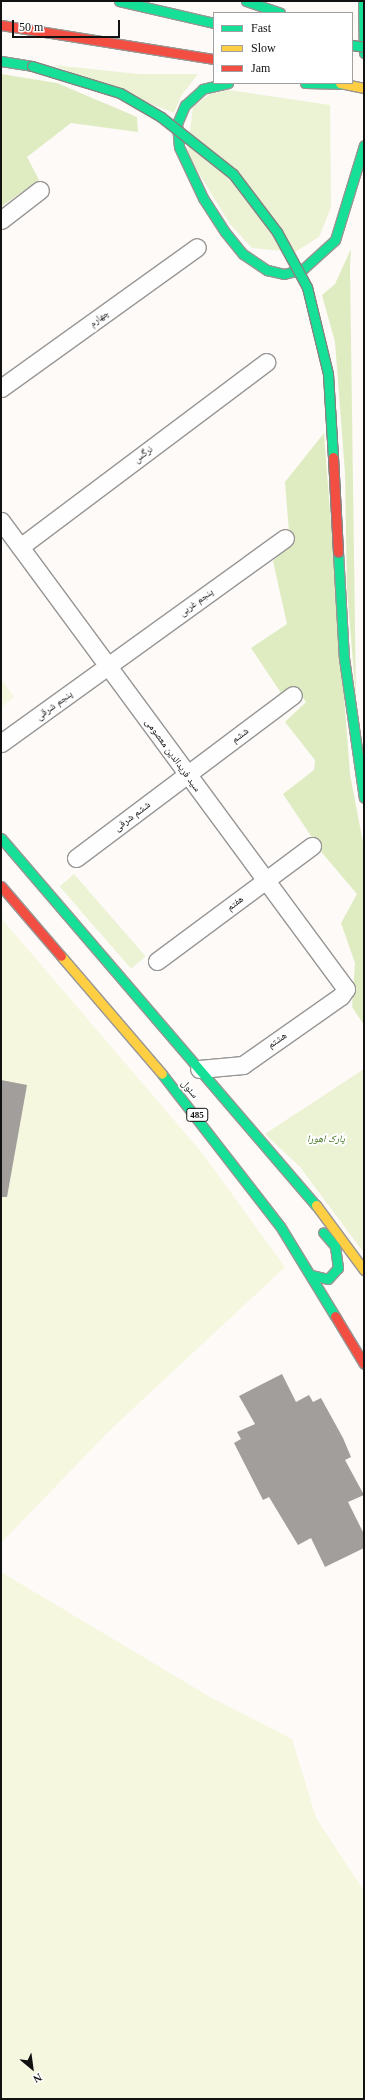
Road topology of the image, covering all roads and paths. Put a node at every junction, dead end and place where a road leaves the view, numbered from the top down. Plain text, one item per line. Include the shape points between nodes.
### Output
1 (119, 1) edge
2 (246, 1) edge
3 (363, 1) edge
4 (277, 12) edge
5 (213, 23) edge
6 (1, 25) edge
7 (353, 45) edge
8 (364, 47) edge
9 (364, 53) edge
10 (213, 59) edge
11 (1, 61) edge
12 (224, 84) edge
13 (346, 84) edge
14 (364, 88) edge
15 (364, 145) edge
16 (40, 190) dead end
17 (1, 220) edge
18 (197, 247) dead end
19 (266, 362) dead end
20 (1, 388) edge
21 (1, 521) edge
22 (285, 538) dead end
23 (20, 547) junction
24 (108, 666) junction
25 (293, 696) dead end
26 (1, 743) edge
27 (188, 774) junction
28 (364, 798) edge
29 (1, 831) edge
30 (5, 842) edge
31 (312, 846) dead end
32 (76, 858) dead end
33 (266, 880) junction
34 (1, 886) edge
35 (157, 960) dead end
36 (346, 989) joint
37 (199, 1069) junction
38 (290, 1175) junction
39 (300, 1202) dead end
40 (317, 1225) dead end
41 (364, 1270) edge
42 (311, 1275) junction
43 (364, 1364) edge

1 - 5 main road
2 - 4 main road
3 - 9 main road
6 - 10 main road
7 - 8 main road, bridge
11 - 28 main road, bridge via 32,66 120,93 161,117 233,174 276,232 307,287 317,319 328,374 344,658
12 - 15 main road via 203,89 182,109 177,124 179,147 203,198 225,232 243,254 267,270 284,274 303,269 335,240
13 - 14 main road
16 - 17 street
18 - 20 street, چهارم
19 - 23 street, نرگس
21 - 23 street, سید فریدالدین معصومی
22 - 24 street, پنجم غربی
23 - 24 street, سید فریدالدین معصومی
24 - 26 street, پنجم شرقی
24 - 27 street, سید فریدالدین معصومی
25 - 27 street, ششم
27 - 32 street, ششم شرقی
27 - 33 street, سید فریدالدین معصومی
29 - 30 street
30 - 37 main road, سئول
31 - 33 street, هفتم
33 - 35 street, هفتم
33 - 36 street, سید فریدالدین معصومی
34 - 42 main road, سئول / 485 via 200,1119
36 - 37 street, هشتم via 341,996 243,1064
37 - 38 main road, سئول
38 - 39 main road
38 - 41 main road, سئول via 346,1240
40 - 42 main road via 335,1246 339,1264 336,1273 328,1279
42 - 43 main road, سئول / 485

